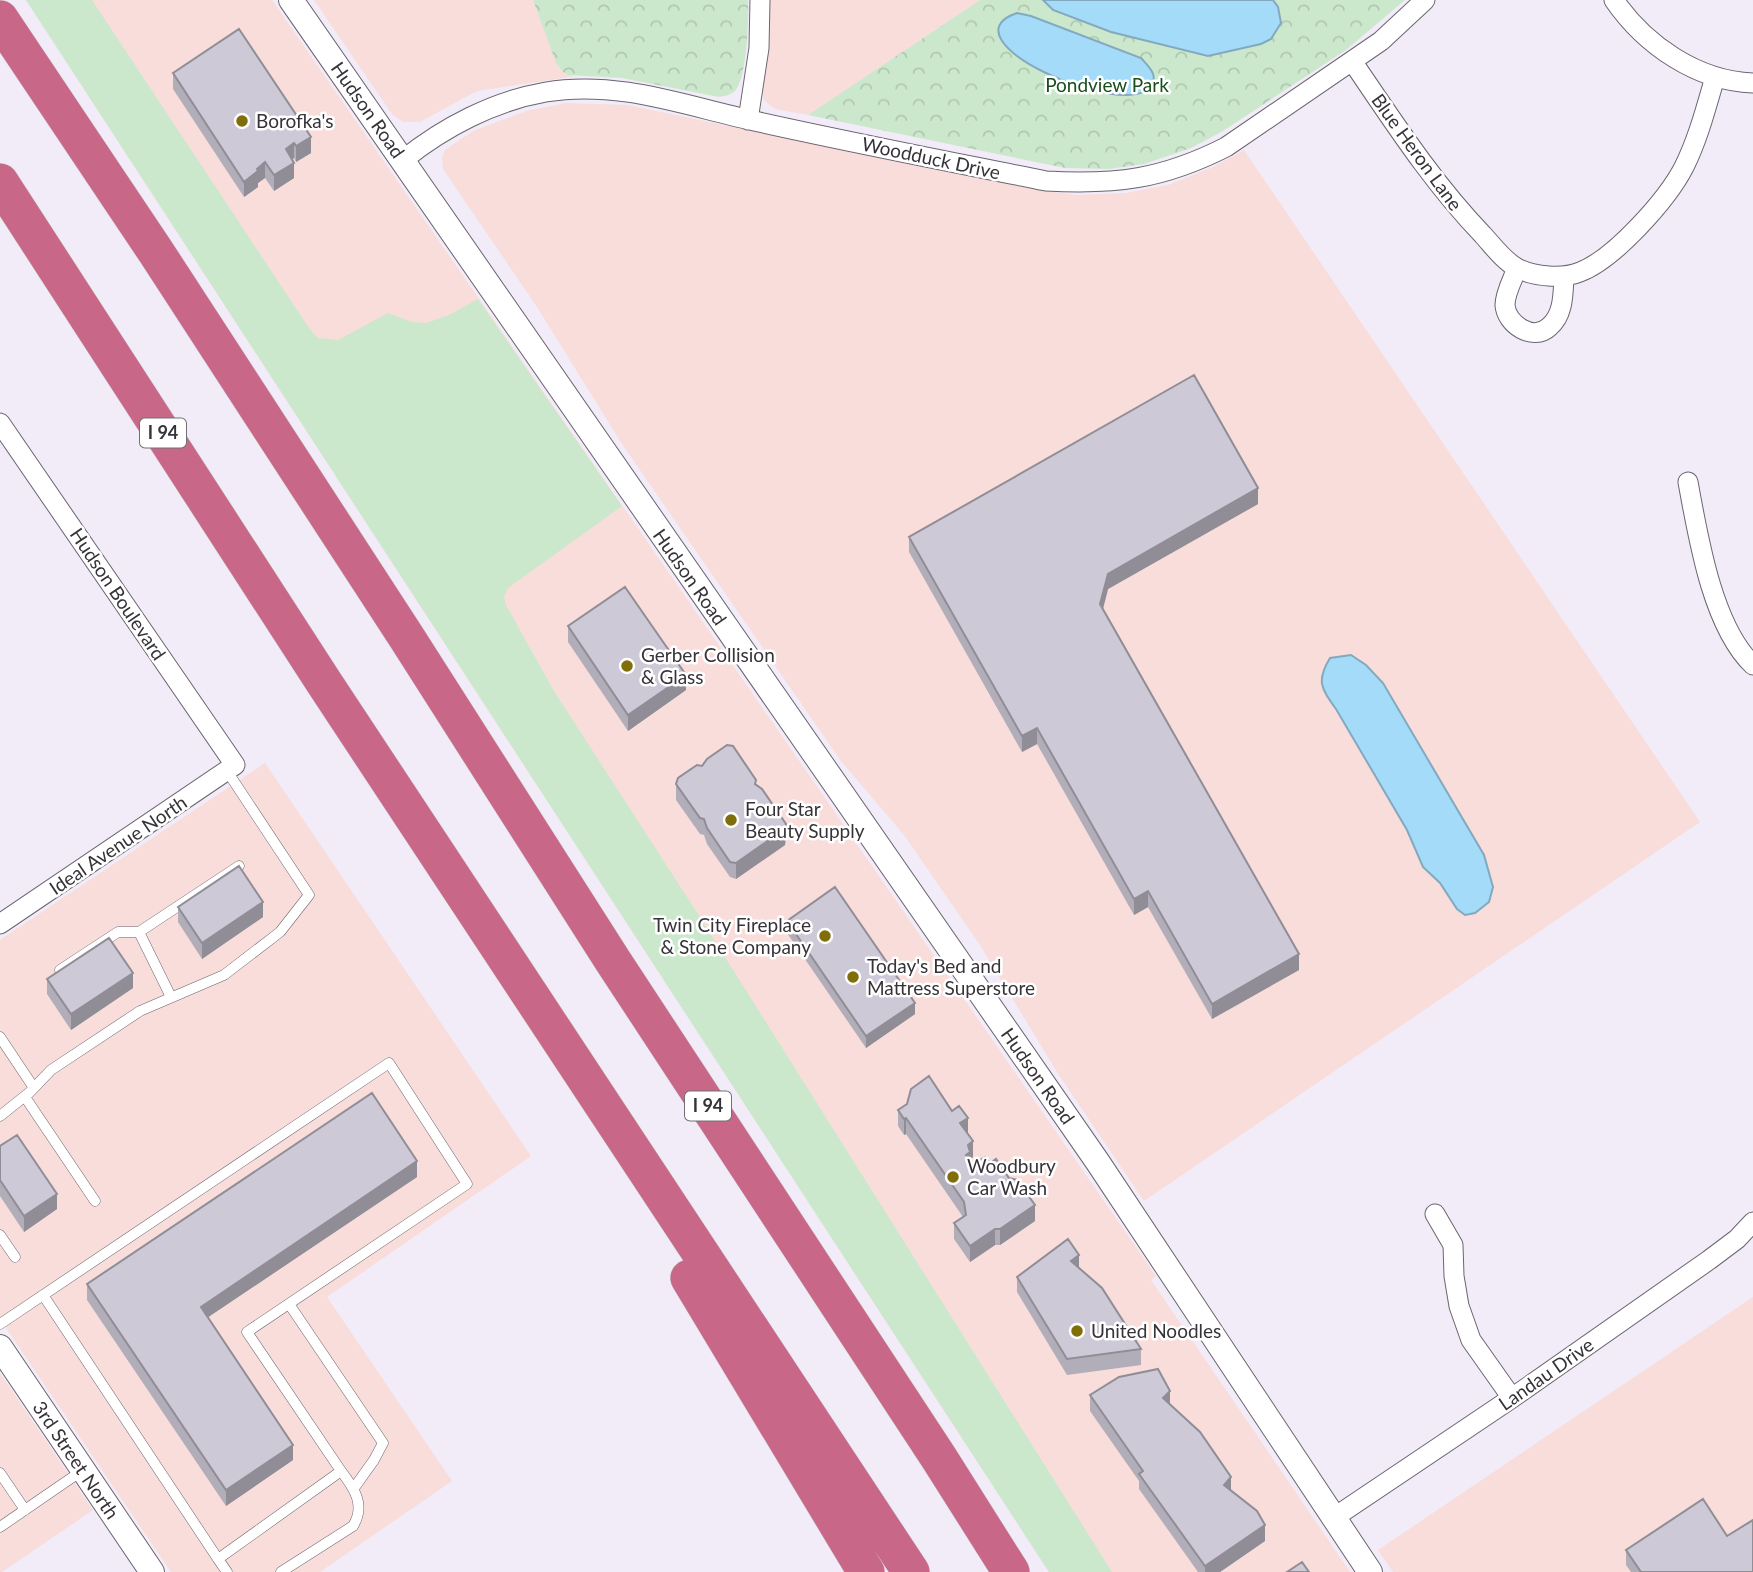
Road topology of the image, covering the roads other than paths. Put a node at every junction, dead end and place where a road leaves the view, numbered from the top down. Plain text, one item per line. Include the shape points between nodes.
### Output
1 (9, 0) edge
2 (292, 0) edge
3 (760, 0) edge
4 (1424, 0) edge
5 (1614, 0) edge
6 (0, 19) edge
7 (1352, 61) junction
8 (1715, 77) junction
9 (1753, 83) edge
10 (748, 120) junction
11 (403, 160) junction
12 (0, 182) edge
13 (156, 252) junction
14 (1517, 268) junction
15 (1564, 276) junction
16 (0, 423) edge
17 (1688, 482) dead end
18 (1753, 665) edge
19 (231, 768) junction
20 (239, 866) edge
21 (0, 925) edge
22 (139, 932) junction
23 (50, 977) edge
24 (171, 997) junction
25 (0, 1037) edge
26 (34, 1088) junction
27 (25, 1097) junction
28 (604, 1104) junction
29 (0, 1116) edge
30 (95, 1201) dead end
31 (1435, 1214) dead end
32 (1753, 1222) edge
33 (0, 1235) edge
34 (15, 1257) dead end
35 (43, 1295) junction
36 (289, 1304) junction
37 (0, 1324) edge
38 (0, 1347) edge
39 (1512, 1398) junction
40 (83, 1470) junction
41 (341, 1471) junction
42 (0, 1473) edge
43 (354, 1488) junction
44 (25, 1510) junction
45 (1332, 1519) junction
46 (0, 1527) edge
47 (218, 1559) junction
48 (152, 1572) edge
49 (227, 1572) edge
50 (281, 1572) edge
51 (866, 1572) edge
52 (911, 1572) edge
53 (1011, 1572) edge
54 (1370, 1572) edge

1 - 13 highway
2 - 11 street, Hudson Road
3 - 10 street via 759,48
4 - 7 street, Woodduck Drive
5 - 8 street via 1662,50
6 - 13 highway, I 94
7 - 10 street, Woodduck Drive via 1226,147 1167,172 1128,181 1046,181
7 - 14 street, Blue Heron Lane via 1455,207
8 - 9 street
8 - 15 street via 1696,141 1662,200 1611,251 1582,272
10 - 11 street, Woodduck Drive via 635,92 546,92 465,120
11 - 45 street, Hudson Road via 1097,1161
12 - 28 highway, I 94
13 - 53 highway, I 94
14 - 15 street
14 - 15 street via 1505,306 1518,328 1530,332 1541,332 1557,317
16 - 19 street, Hudson Boulevard
17 - 18 street via 1701,550 1724,621
19 - 21 street, Ideal Avenue North
19 - 24 lane via 309,895 280,932 224,975
20 - 22 lane
22 - 23 lane via 118,932
22 - 24 lane
24 - 26 lane via 129,1018 51,1070
25 - 26 lane
26 - 27 lane
27 - 29 lane
27 - 30 lane
28 - 51 highway via 672,1249
28 - 52 highway, I 94
31 - 39 street via 1453,1245 1459,1306 1471,1340
32 - 39 street, Landau Drive via 1709,1260
33 - 34 lane
35 - 36 lane via 389,1063 467,1184
35 - 37 lane
35 - 47 lane
36 - 41 lane via 247,1332
36 - 43 lane via 383,1443
38 - 40 street, 3rd Street North
39 - 45 street, Landau Drive
40 - 44 lane
40 - 48 street, 3rd Street North
41 - 43 lane
41 - 47 lane
42 - 44 lane
43 - 50 lane via 359,1503 353,1526
44 - 46 lane
45 - 54 street, Hudson Road
47 - 49 lane

